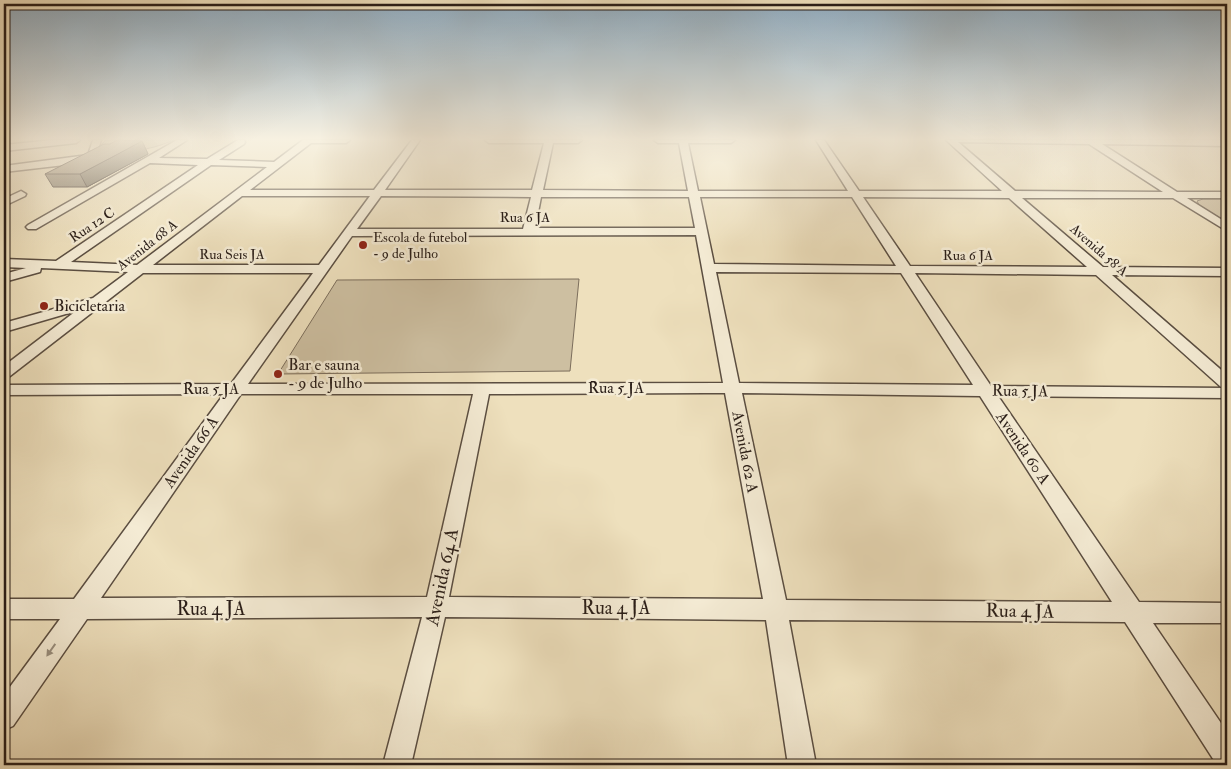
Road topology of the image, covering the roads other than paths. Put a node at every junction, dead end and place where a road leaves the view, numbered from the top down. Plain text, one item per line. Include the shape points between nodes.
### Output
1 (120, 176) edge
2 (188, 176) edge
3 (263, 176) edge
4 (391, 176) edge
5 (541, 176) edge
6 (690, 176) edge
7 (843, 176) edge
8 (991, 176) edge
9 (1146, 176) edge
10 (240, 193) junction
11 (379, 193) junction
12 (537, 193) junction
13 (694, 193) junction
14 (20, 194) dead end
15 (855, 194) junction
16 (1012, 194) junction
17 (1174, 194) junction
18 (1227, 195) edge
19 (4, 203) edge
20 (32, 227) dead end
21 (1227, 228) edge
22 (701, 231) junction
23 (528, 232) junction
24 (350, 233) junction
25 (4, 263) edge
26 (54, 265) junction
27 (708, 268) junction
28 (324, 269) junction
29 (905, 269) junction
30 (140, 270) junction
31 (1099, 271) junction
32 (1227, 272) edge
33 (4, 278) edge
34 (102, 299) junction
35 (4, 328) edge
36 (4, 373) edge
37 (1227, 383) edge
38 (733, 388) junction
39 (236, 389) junction
40 (482, 389) junction
41 (4, 390) edge
42 (986, 391) junction
43 (1227, 393) edge
44 (436, 607) junction
45 (4, 609) edge
46 (776, 609) junction
47 (78, 610) junction
48 (1132, 612) junction
49 (1227, 613) edge
50 (4, 717) edge
51 (1227, 756) edge
52 (397, 765) edge
53 (802, 765) edge

1 - 20 street
2 - 26 street, Rua 12 C
3 - 10 street, Avenida 68 A
4 - 11 street, Avenida 66 A
5 - 12 street
6 - 13 street, Avenida 62 A
7 - 15 street, Avenida 60 A
8 - 16 street, Avenida 58 A
9 - 17 street
10 - 11 street
10 - 30 street, Avenida 68 A
11 - 12 street
11 - 24 street, Avenida 66 A
12 - 13 street
12 - 23 street
13 - 15 street
13 - 22 street, Avenida 62 A
14 - 19 street
15 - 16 street
15 - 29 street, Avenida 60 A
16 - 17 street
16 - 31 street, Avenida 58 A
17 - 18 street
17 - 21 street
22 - 23 street, Rua 6 JA
22 - 27 street, Avenida 62 A
23 - 24 street, Rua 6 JA
24 - 28 street, Avenida 66 A
25 - 26 street, Rua Seis JA
26 - 30 street, Rua Seis JA
26 - 33 street, Rua 12 C
27 - 29 street, Rua 6 JA
27 - 38 street, Avenida 62 A
28 - 30 street, Rua Seis JA
28 - 39 street, Avenida 66 A
29 - 31 street, Rua 6 JA
29 - 42 street, Avenida 60 A
30 - 34 street, Avenida 68 A
31 - 32 street, Rua 6 JA
31 - 37 street, Avenida 58 A
34 - 35 street
34 - 36 street, Avenida 68 A
38 - 40 street, Rua 5 JA
38 - 42 street, Rua 5 JA
38 - 46 street, Avenida 62 A
39 - 40 street, Rua 5 JA
39 - 41 street, Rua 5 JA
39 - 47 street, Avenida 66 A
40 - 44 street, Avenida 64 A
42 - 43 street, Rua 5 JA
42 - 48 street, Avenida 60 A
44 - 46 street, Rua 4 JA
44 - 47 street, Rua 4 JA
44 - 52 street, Avenida 64 A
45 - 47 street, Rua 4 JA
46 - 48 street, Rua 4 JA
46 - 53 street, Avenida 62 A
47 -> 50 street, Avenida 66 A
48 - 49 street, Rua 4 JA
48 - 51 street, Avenida 60 A

